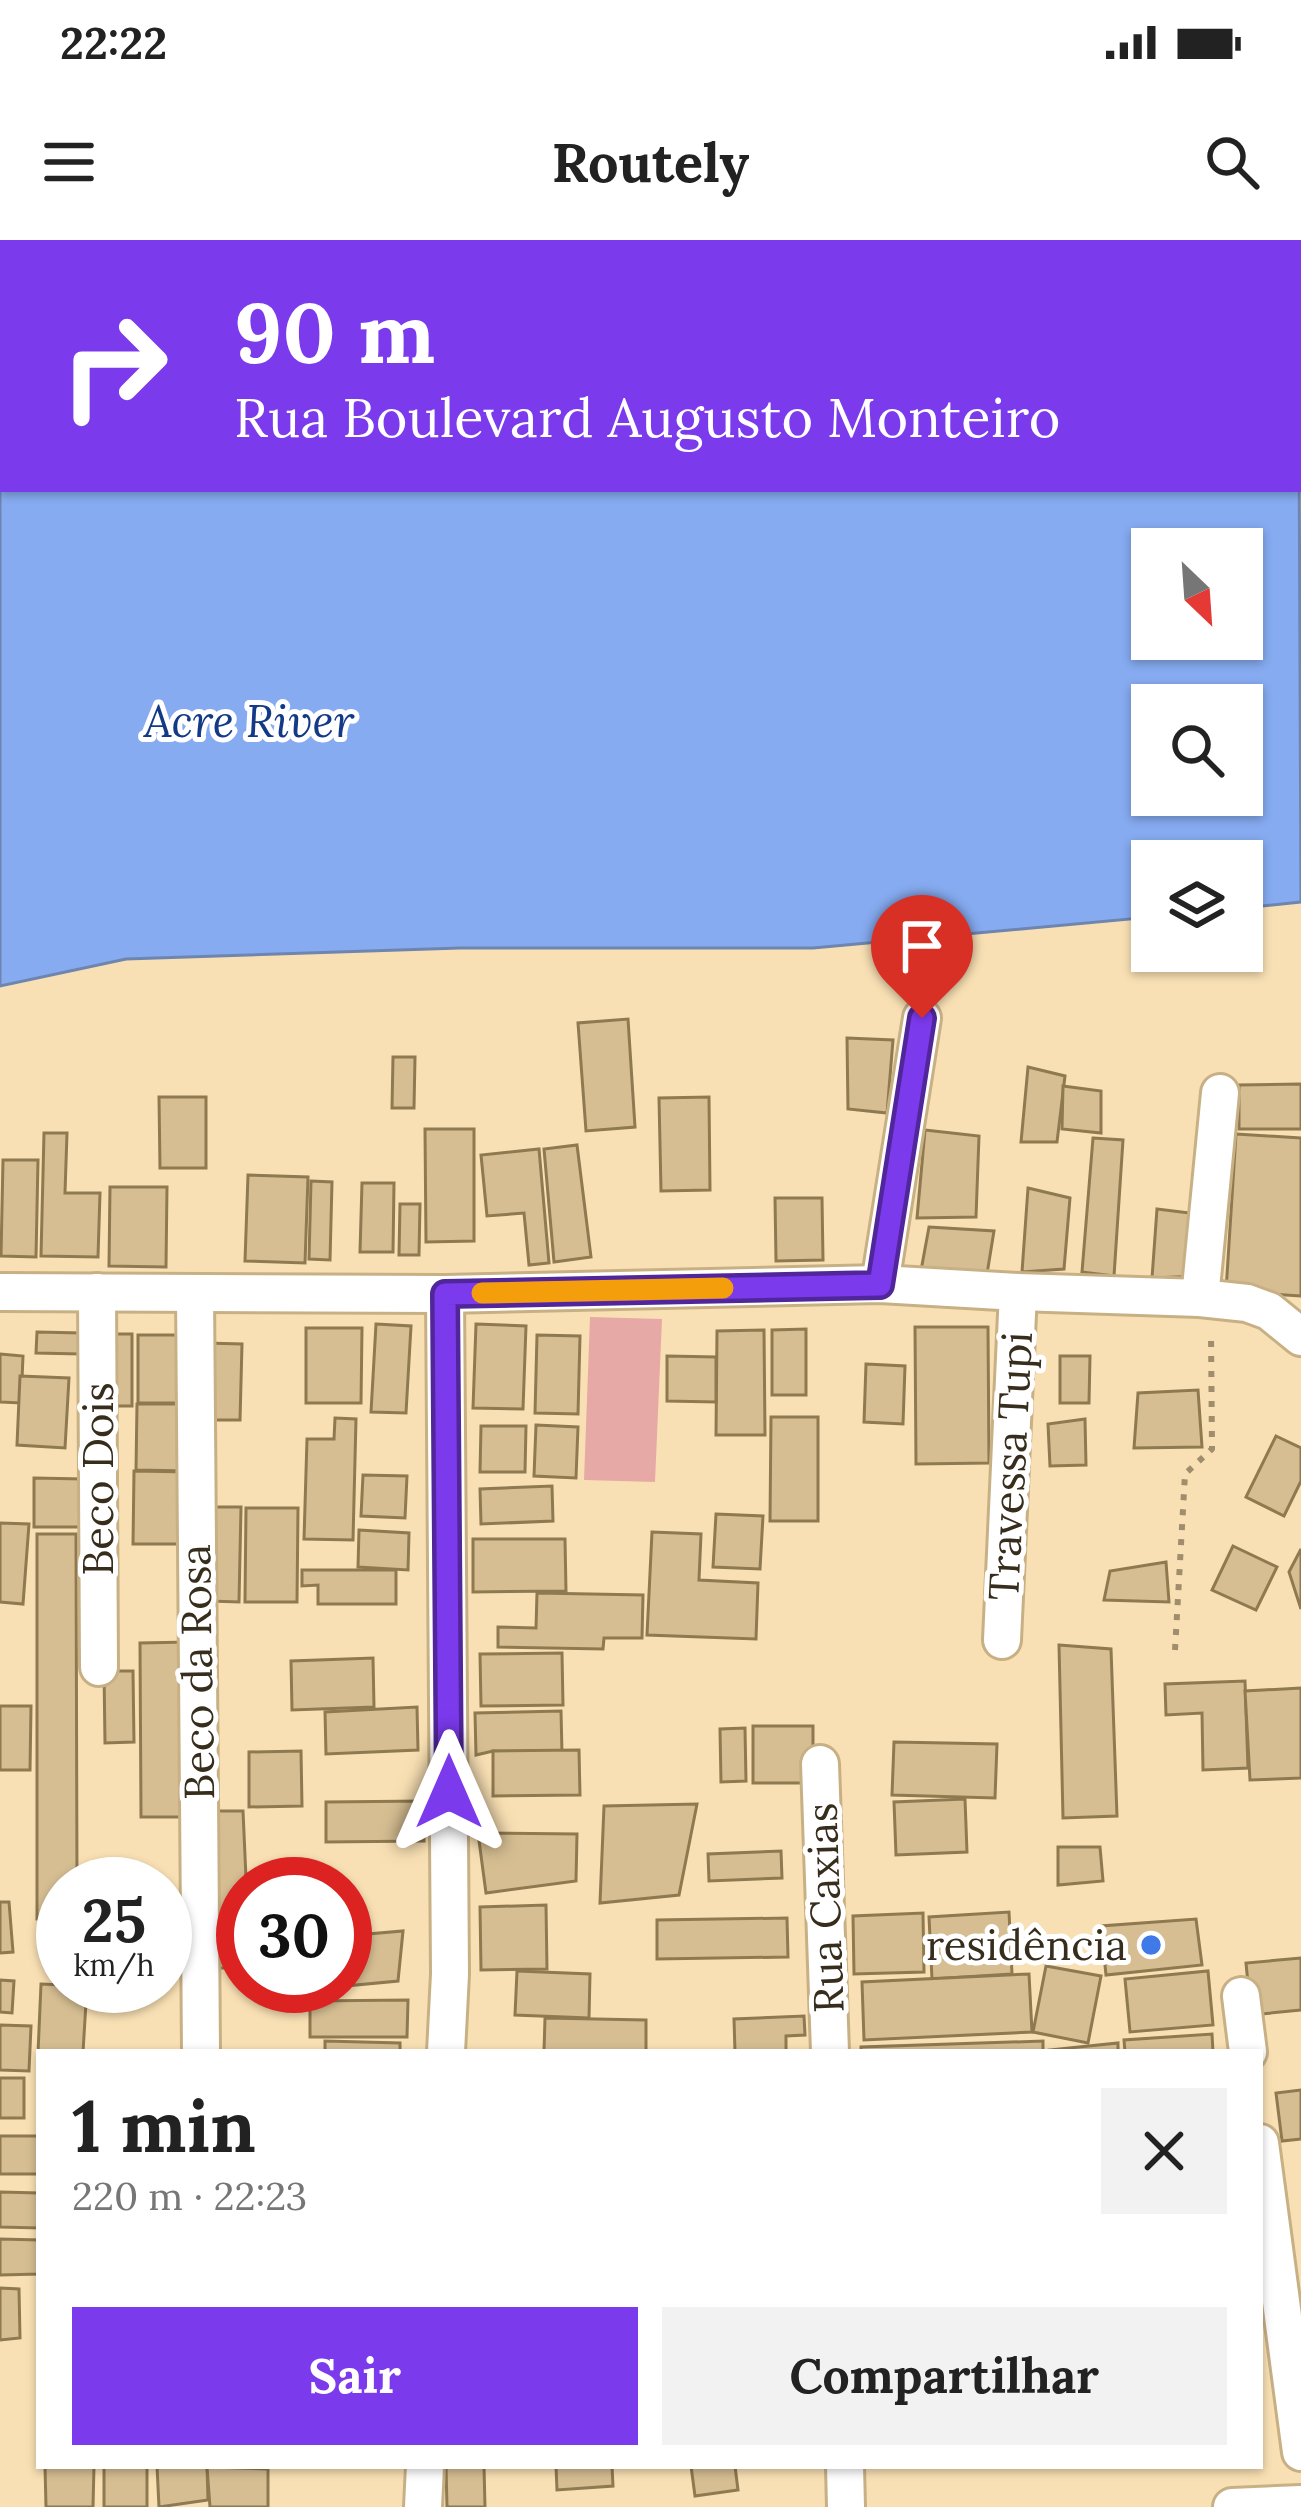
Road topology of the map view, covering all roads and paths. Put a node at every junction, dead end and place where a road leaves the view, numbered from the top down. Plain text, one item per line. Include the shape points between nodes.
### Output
1 (922, 1018) dead end
2 (1220, 1093) dead end
3 (880, 1285) junction
4 (0, 1292) edge
5 (97, 1292) junction
6 (1018, 1292) junction
7 (195, 1293) junction
8 (445, 1294) junction
9 (1206, 1299) junction
10 (1301, 1336) edge
11 (1002, 1640) dead end
12 (1175, 1650) dead end
13 (99, 1667) dead end
14 (820, 1764) dead end
15 (1240, 1996) dead end
16 (201, 2049) edge
17 (446, 2049) edge
18 (830, 2049) edge
19 (1248, 2049) edge
20 (1263, 2166) edge
21 (1301, 2452) edge
22 (425, 2469) edge
23 (845, 2469) edge
24 (1301, 2504) edge
25 (423, 2507) edge
26 (847, 2507) edge
27 (1232, 2507) edge

1 - 3 street
2 - 9 street
3 - 6 street
3 - 8 street
4 - 5 street
5 - 7 street
5 - 13 street, Beco Dois
6 - 9 street
6 - 11 street, Travessa Tupi
7 - 8 street
7 - 16 street, Beco da Rosa
8 - 17 street
9 - 10 street via 1269,1311
9 - 12 path via 1212,1449 1185,1474
14 - 18 street, Rua Caxias
15 - 19 street
20 - 21 street
22 - 25 street
23 - 26 street
24 - 27 street

